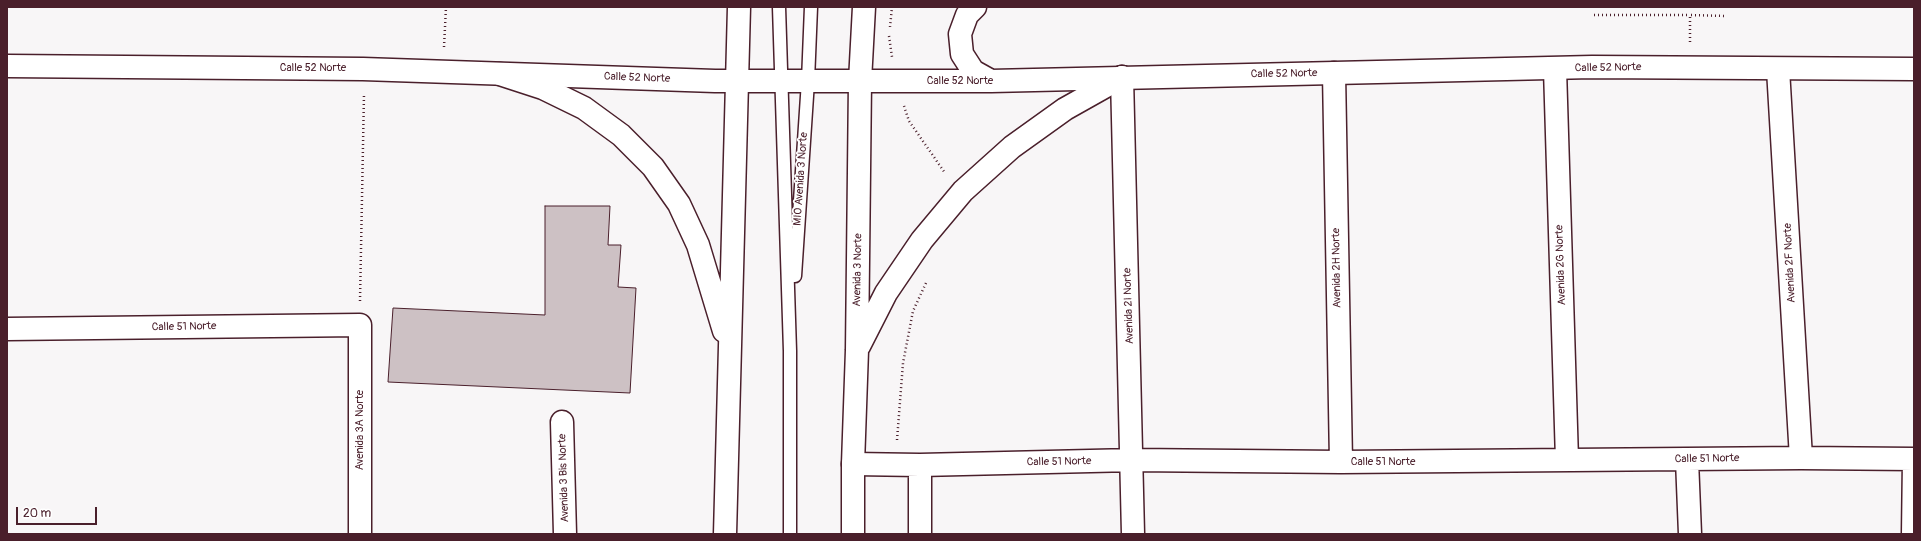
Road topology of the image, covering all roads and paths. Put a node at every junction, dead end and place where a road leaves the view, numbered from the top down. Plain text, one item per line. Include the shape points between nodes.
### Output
1 (446, 7) edge
2 (739, 7) edge
3 (779, 7) edge
4 (811, 7) edge
5 (864, 7) edge
6 (976, 7) edge
7 (1594, 15) dead end
8 (1690, 15) junction
9 (1725, 16) dead end
10 (1690, 43) dead end
11 (444, 52) dead end
12 (7, 66) edge
13 (363, 69) junction
14 (1556, 69) junction
15 (1778, 69) junction
16 (1914, 69) edge
17 (1334, 73) junction
18 (500, 74) junction
19 (1122, 77) junction
20 (737, 81) junction
21 (783, 81) junction
22 (808, 81) junction
23 (860, 81) junction
24 (991, 81) junction
25 (360, 325) junction
26 (7, 329) edge
27 (857, 350) junction
28 (729, 351) junction
29 (790, 351) junction
30 (562, 422) dead end
31 (1801, 458) junction
32 (1914, 459) edge
33 (1133, 460) junction
34 (1567, 460) junction
35 (1687, 460) junction
36 (1341, 462) junction
37 (852, 464) junction
38 (920, 465) junction
39 (360, 534) edge
40 (565, 534) edge
41 (725, 534) edge
42 (790, 534) edge
43 (853, 534) edge
44 (920, 534) edge
45 (1133, 534) edge
46 (1690, 534) edge
47 (1913, 534) edge

1 - 11 path
2 - 20 main road
3 - 21 lane, MIO Avenida 3 Norte
4 - 22 lane, MIO Avenida 3 Norte
5 - 23 main road, Avenida 3 Norte
6 - 24 main road via 967,15 960,34 962,54 973,71
7 - 8 path
8 - 9 path
8 - 10 path
12 - 13 main road, Calle 52 Norte
13 - 18 main road, Calle 52 Norte
13 - 25 path
14 - 15 main road, Calle 52 Norte
14 - 17 main road, Calle 52 Norte
14 - 34 main road, Avenida 2G Norte
15 - 16 main road, Calle 52 Norte
15 - 31 main road, Avenida 2F Norte
17 - 19 main road, Calle 52 Norte
17 - 36 main road, Avenida 2H Norte
18 - 20 main road, Calle 52 Norte
18 - 28 main road via 543,88 584,108 621,135 654,167 679,204 698,245
19 - 24 main road, Calle 52 Norte
19 - 27 main road via 1053,117 1012,147 964,191 922,240 886,293
19 - 33 main road, Avenida 2I Norte
20 - 21 main road, Calle 52 Norte
20 - 28 main road
21 - 22 main road, Calle 52 Norte
21 - 29 lane, MIO Avenida 3 Norte
22 - 23 main road, Calle 52 Norte
22 - 29 lane, MIO Avenida 3 Norte
23 - 24 main road, Calle 52 Norte
23 - 27 main road, Avenida 3 Norte
25 - 26 main road, Calle 51 Norte
25 - 39 main road, Avenida 3A Norte
27 - 37 main road, Avenida 3 Norte
28 - 41 main road
29 - 42 lane, MIO Avenida 3 Norte
30 - 40 main road, Avenida 3 Bis Norte
31 - 32 main road, Calle 51 Norte
31 - 35 main road, Calle 51 Norte
32 - 47 main road
33 - 36 main road, Calle 51 Norte
33 - 38 main road, Calle 51 Norte
33 - 45 main road, Avenida 2I Norte
34 - 35 main road, Calle 51 Norte
34 - 36 main road, Calle 51 Norte
35 - 46 main road
37 - 38 main road, Calle 51 Norte
37 - 43 main road, Avenida 3 Norte
38 - 44 main road

